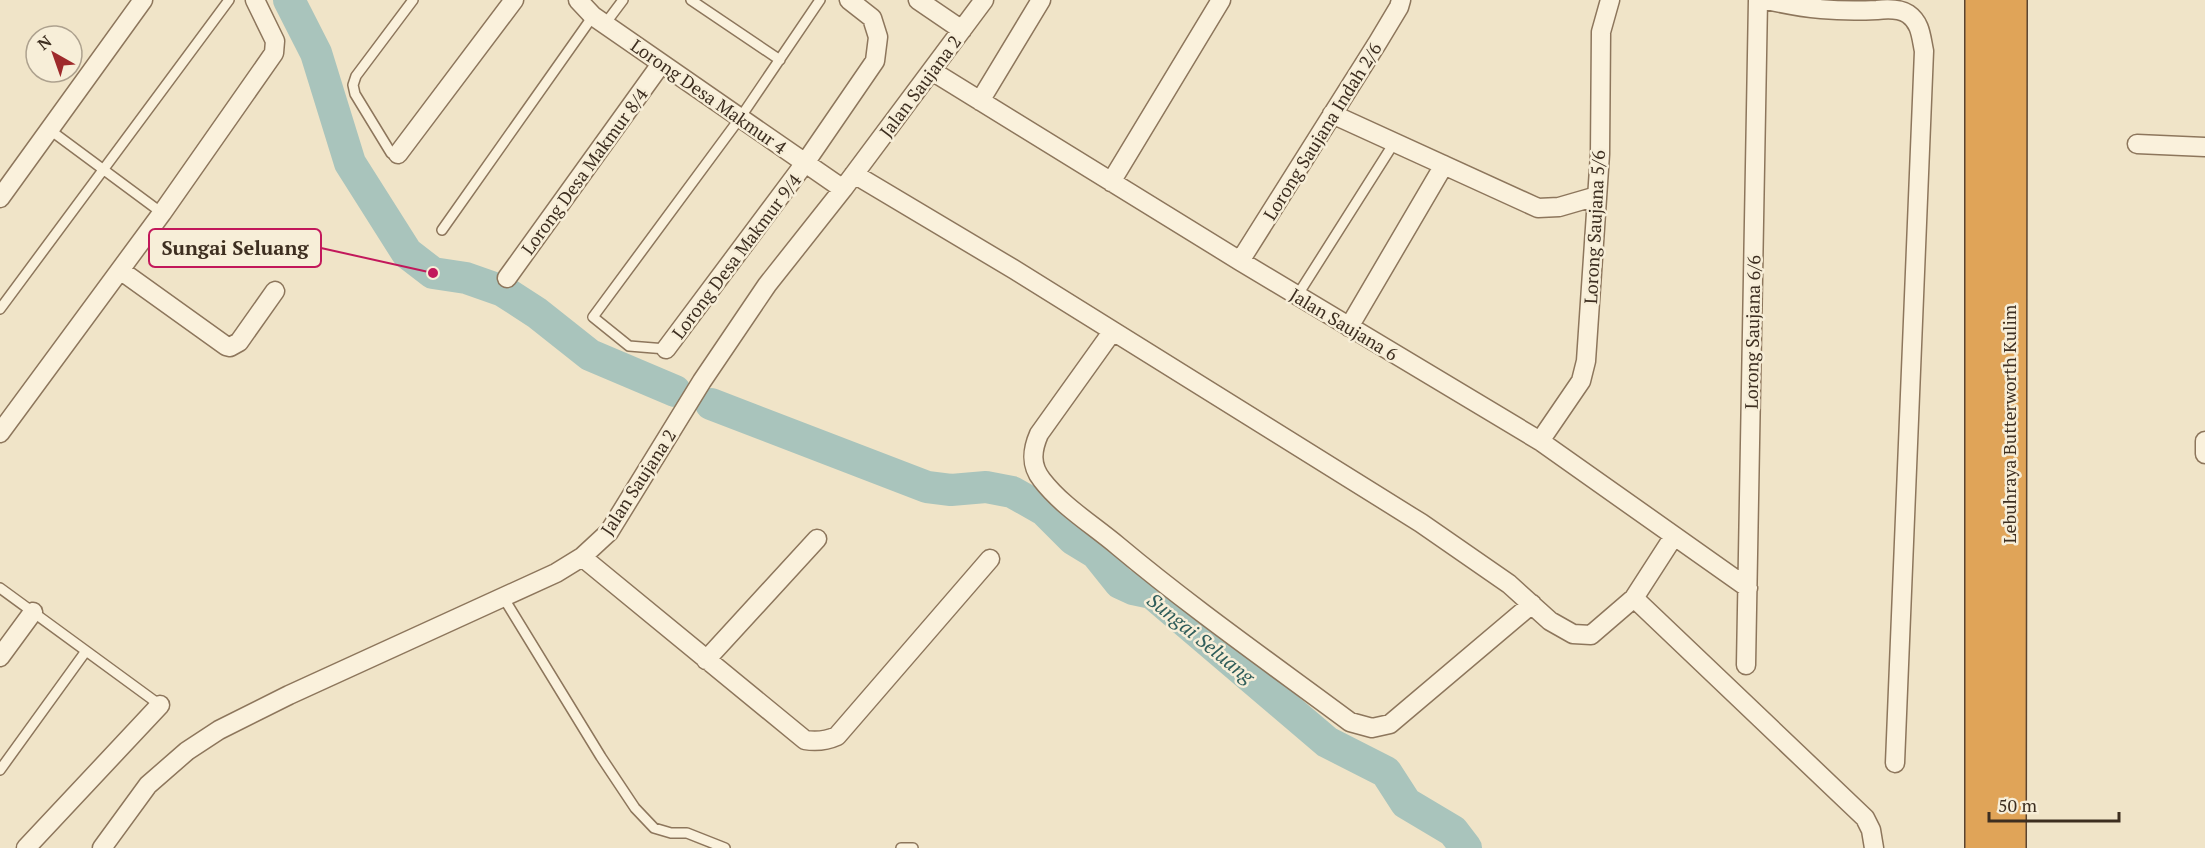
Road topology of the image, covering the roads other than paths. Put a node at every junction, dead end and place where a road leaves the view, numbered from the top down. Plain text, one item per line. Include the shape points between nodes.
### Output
1 (143, 0) edge
2 (229, 0) edge
3 (255, 0) edge
4 (413, 0) edge
5 (514, 0) edge
6 (578, 0) edge
7 (623, 0) edge
8 (691, 0) edge
9 (820, 0) edge
10 (849, 0) edge
11 (918, 0) edge
12 (984, 0) edge
13 (1041, 0) edge
14 (1221, 0) edge
15 (1401, 0) edge
16 (1610, 0) edge
17 (1758, 0) edge
18 (1767, 0) edge
19 (1982, 0) edge
20 (2010, 0) edge
21 (599, 20) junction
22 (962, 30) junction
23 (780, 60) junction
24 (662, 64) junction
25 (932, 71) junction
26 (980, 101) junction
27 (1332, 114) junction
28 (740, 118) junction
29 (51, 130) junction
30 (1394, 143) junction
31 (2137, 144) dead end
32 (2205, 147) edge
33 (398, 154) joint
34 (806, 163) junction
35 (1444, 165) junction
36 (103, 169) junction
37 (854, 174) junction
38 (1111, 182) junction
39 (843, 189) junction
40 (1597, 196) junction
41 (0, 198) edge
42 (162, 213) junction
43 (442, 230) dead end
44 (1240, 261) junction
45 (120, 270) junction
46 (507, 278) dead end
47 (275, 291) dead end
48 (1297, 296) junction
49 (0, 309) edge
50 (1349, 327) junction
51 (1112, 332) junction
52 (666, 349) joint
53 (3, 422) edge
54 (1540, 441) junction
55 (2205, 441) edge
56 (2205, 454) edge
57 (1674, 536) junction
58 (817, 539) dead end
59 (582, 557) junction
60 (990, 560) dead end
61 (0, 588) edge
62 (1748, 588) junction
63 (503, 597) junction
64 (1634, 598) junction
65 (1532, 604) junction
66 (33, 612) junction
67 (86, 651) junction
68 (0, 657) edge
69 (706, 660) junction
70 (1746, 665) dead end
71 (160, 705) joint
72 (1896, 763) dead end
73 (0, 770) edge
74 (26, 848) edge
75 (102, 848) edge
76 (725, 848) edge
77 (901, 848) edge
78 (913, 848) edge
79 (1874, 848) edge
80 (1982, 848) edge
81 (2009, 848) edge

1 - 29 street
2 - 36 lane
3 - 42 street via 274,41 274,53
4 - 33 lane via 352,85 391,153
5 - 33 street
6 - 21 street, Lorong Desa Makmur 4
7 - 21 lane
8 - 23 lane
9 - 23 lane
10 - 34 street, Lorong Desa Makmur 9/4 via 872,18 878,37 875,61
11 - 22 street
12 - 22 street, Jalan Saujana 2
13 - 26 street
14 - 38 street
15 - 27 street, Lorong Saujana Indah 2/6
16 - 40 street, Lorong Saujana 5/6 via 1601,32
17 - 62 street, Lorong Saujana 6/6
18 - 72 street via 1840,12 1890,9 1907,13 1920,26 1921,155
19 - 80 highway, Lebuhraya Butterworth Kulim
20 - 81 highway, Lebuhraya Butterworth Kulim
21 - 24 street, Lorong Desa Makmur 4
21 - 43 lane
22 - 25 street, Jalan Saujana 2
23 - 28 lane
24 - 28 street, Lorong Desa Makmur 4
24 - 46 street, Lorong Desa Makmur 8/4
25 - 26 street, Jalan Saujana 6
25 - 37 street, Jalan Saujana 2
26 - 38 street, Jalan Saujana 6
27 - 30 street
27 - 44 street, Lorong Saujana Indah 2/6
28 - 34 street, Lorong Desa Makmur 4
28 - 52 lane via 593,317 629,346
29 - 36 lane
29 - 41 street
30 - 35 street
30 - 48 lane
31 - 32 street
34 - 39 street, Lorong Desa Makmur 4
34 - 52 street, Lorong Desa Makmur 9/4
35 - 40 street via 1538,208 1559,207
35 - 50 street
36 - 42 lane
36 - 49 lane
37 - 39 street, Jalan Saujana 2
37 - 51 street
38 - 44 street, Jalan Saujana 6
39 - 59 street, Jalan Saujana 2 via 767,285 702,381 609,532
40 - 54 street, Lorong Saujana 5/6 via 1586,361 1581,381
42 - 45 street
44 - 48 street, Jalan Saujana 6
45 - 47 street via 226,346 239,342
45 - 53 street
48 - 50 street, Jalan Saujana 6
50 - 54 street, Jalan Saujana 6
51 - 65 street via 1421,523
51 - 65 street via 1039,434 1032,461 1041,479 1164,584 1350,722 1372,728 1390,723
54 - 57 street, Jalan Saujana 6
55 - 56 street
57 - 62 street, Jalan Saujana 6
57 - 64 street
58 - 69 street
59 - 63 street, Jalan Saujana 2
59 - 69 street
60 - 69 street via 837,736 826,741 805,740
61 - 66 lane
62 - 70 street, Lorong Saujana 6/6
63 - 75 street, Jalan Saujana 2 via 219,730 148,784
63 - 76 lane via 635,808 654,828 687,833
64 - 65 street via 1591,634 1574,634 1550,621
64 - 79 street via 1865,818
66 - 67 lane
66 - 68 street
67 - 71 lane
67 - 73 lane
71 - 74 street
77 - 78 lane

